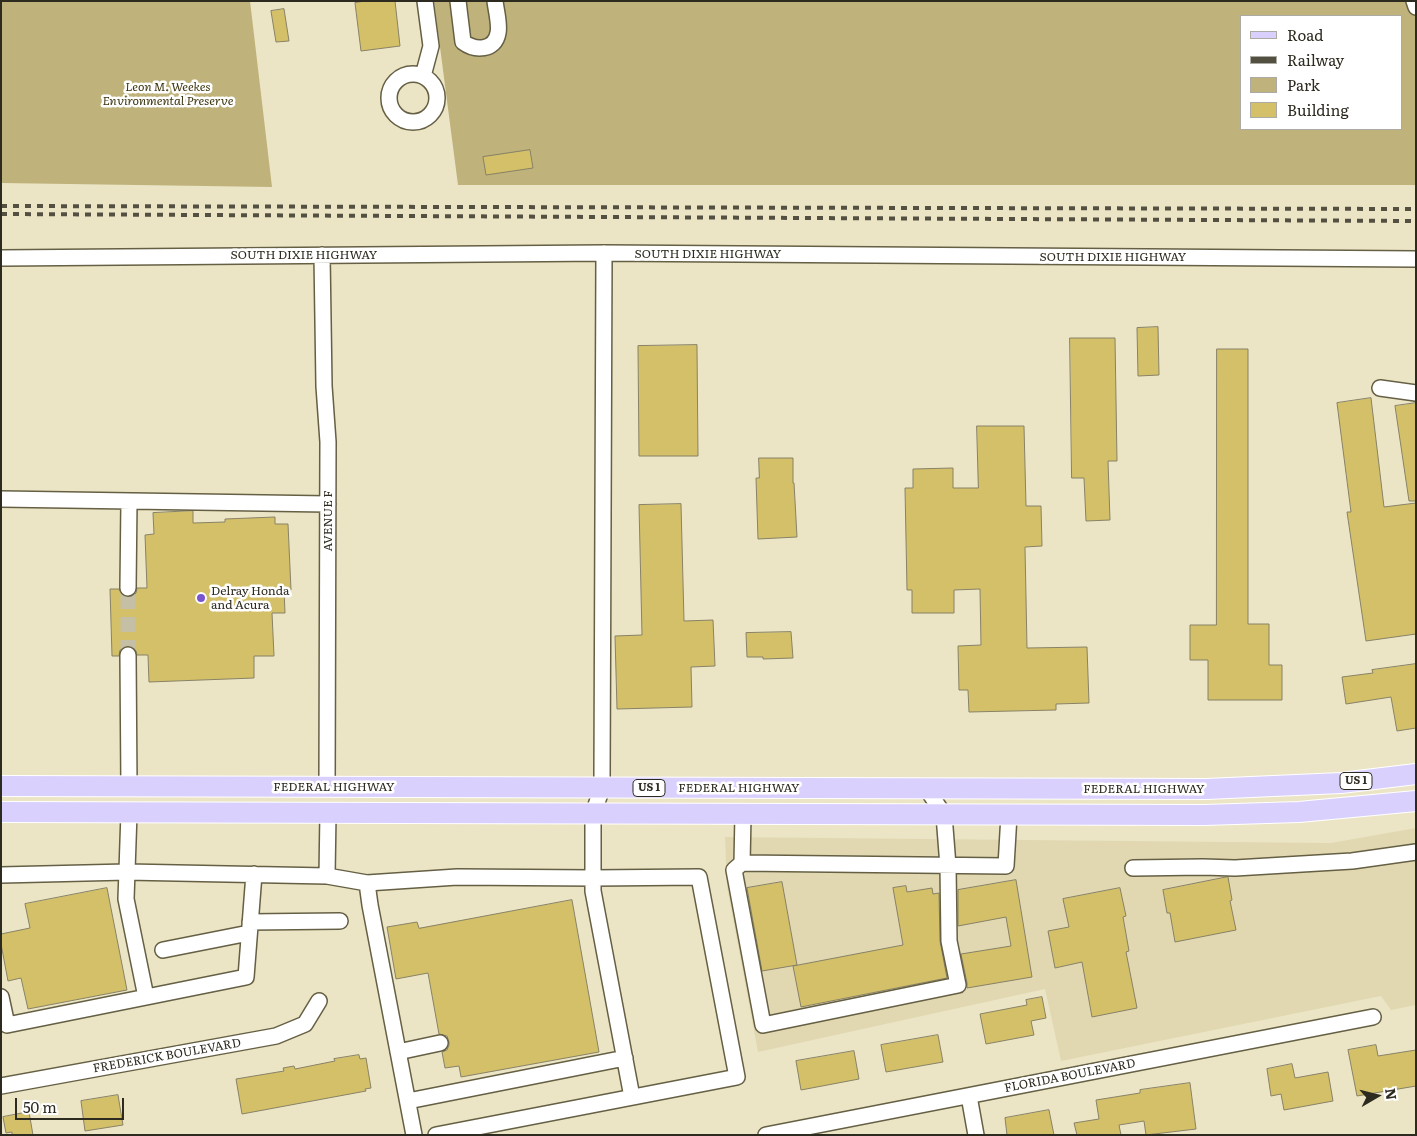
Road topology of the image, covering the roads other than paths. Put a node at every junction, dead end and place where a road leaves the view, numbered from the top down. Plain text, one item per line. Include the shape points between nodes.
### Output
1 (425, 1) edge
2 (458, 1) edge
3 (495, 1) edge
4 (1414, 1) edge
5 (1416, 6) edge
6 (423, 76) dead end
7 (604, 253) junction
8 (322, 255) junction
9 (1, 258) edge
10 (1416, 259) edge
11 (1380, 388) dead end
12 (1416, 393) edge
13 (1, 499) edge
14 (130, 501) junction
15 (328, 504) junction
16 (128, 588) tunnel mouth
17 (128, 656) tunnel mouth
18 (1416, 774) edge
19 (1370, 779) junction
20 (1, 786) edge
21 (129, 787) junction
22 (327, 787) junction
23 (602, 788) junction
24 (927, 789) junction
25 (1416, 801) edge
26 (1346, 808) junction
27 (1, 812) edge
28 (129, 813) junction
29 (328, 813) junction
30 (593, 814) junction
31 (743, 815) junction
32 (944, 816) junction
33 (1009, 816) junction
34 (1416, 852) edge
35 (742, 863) junction
36 (948, 866) junction
37 (1133, 868) dead end
38 (127, 872) junction
39 (254, 874) junction
40 (1, 876) edge
41 (328, 876) junction
42 (594, 878) junction
43 (367, 882) junction
44 (340, 921) dead end
45 (250, 927) junction
46 (163, 950) dead end
47 (1, 997) edge
48 (146, 997) junction
49 (319, 1001) dead end
50 (1372, 1017) dead end
51 (440, 1043) dead end
52 (398, 1052) junction
53 (625, 1058) junction
54 (1, 1086) edge
55 (969, 1096) junction
56 (632, 1097) junction
57 (408, 1101) junction
58 (414, 1135) edge
59 (436, 1135) edge
60 (766, 1135) edge
61 (976, 1135) edge

1 - 6 street via 432,46
2 - 3 street via 463,42 474,48 487,47 497,38
4 - 5 street
7 - 8 street, SOUTH DIXIE HIGHWAY
7 - 10 street, SOUTH DIXIE HIGHWAY
7 - 23 street
8 - 9 street, SOUTH DIXIE HIGHWAY
8 - 15 street, AVENUE F
11 - 12 street
13 - 14 street
14 - 15 street
14 - 16 street
15 - 22 street, AVENUE F
17 - 21 street
18 - 19 main road, FEDERAL HIGHWAY / US 1
19 - 24 main road, FEDERAL HIGHWAY / US 1 via 1297,786 1206,789
19 - 26 main road
20 - 21 main road, FEDERAL HIGHWAY / US 1
21 - 22 main road, FEDERAL HIGHWAY / US 1
22 - 23 main road, FEDERAL HIGHWAY / US 1
23 - 24 main road, FEDERAL HIGHWAY / US 1
23 - 30 street
24 - 32 street
25 - 26 main road, US 1
26 - 33 main road, US 1 via 1245,814
27 - 28 main road, US 1
28 - 29 main road, US 1
28 - 38 street
29 - 30 main road, US 1
29 - 41 street
30 - 31 main road, US 1
30 - 42 street
31 - 32 main road, US 1
31 - 35 street
32 - 33 main road, US 1
32 - 36 street
33 - 36 street via 1006,866
34 - 37 street via 1235,868
35 - 36 street
35 - 36 street via 734,870 763,1025 958,985 949,941
38 - 39 street
38 - 40 street
38 - 48 street via 126,898
39 - 41 street
39 - 45 street
41 - 43 street
42 - 43 street via 458,877
42 - 53 street via 593,891
42 - 56 street via 699,877 737,1077
43 - 52 street
44 - 45 street
45 - 46 street
45 - 48 street via 246,977
47 - 48 street via 7,1025
49 - 54 street, FREDERICK BOULEVARD via 305,1024 276,1036
50 - 55 street, FLORIDA BOULEVARD
51 - 52 street
52 - 57 street
53 - 56 street
53 - 57 street
55 - 60 street, FLORIDA BOULEVARD
55 - 61 street
56 - 59 street
57 - 58 street

